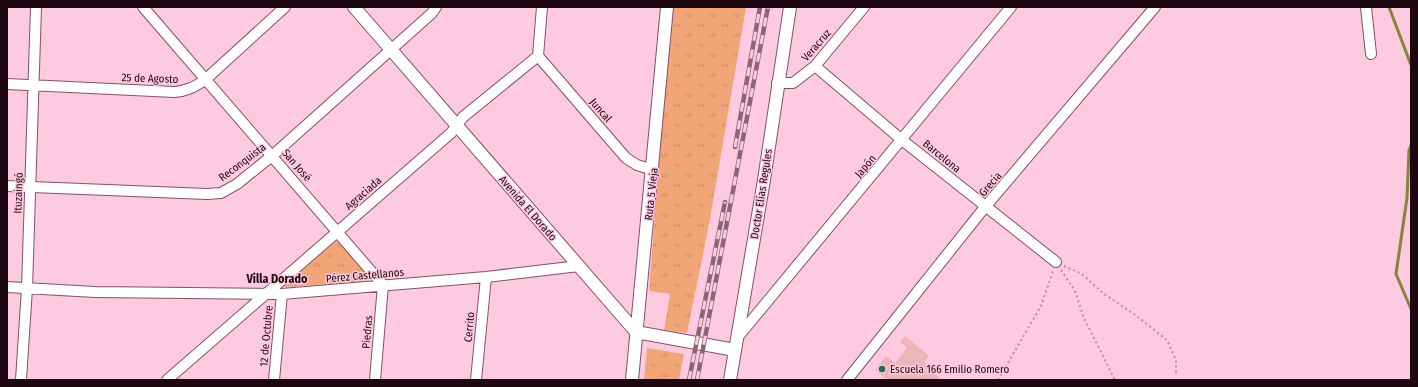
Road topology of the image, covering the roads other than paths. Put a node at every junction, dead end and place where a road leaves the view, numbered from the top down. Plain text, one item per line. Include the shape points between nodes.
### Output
1 (36, 7) edge
2 (143, 7) edge
3 (285, 7) edge
4 (354, 7) edge
5 (436, 7) edge
6 (542, 7) edge
7 (667, 7) edge
8 (790, 7) edge
9 (864, 7) edge
10 (1011, 7) edge
11 (1155, 7) edge
12 (1366, 7) edge
13 (391, 50) junction
14 (1371, 54) dead end
15 (538, 56) junction
16 (815, 66) junction
17 (206, 79) junction
18 (778, 83) junction
19 (7, 84) edge
20 (33, 85) junction
21 (456, 126) junction
22 (902, 140) junction
23 (272, 155) junction
24 (653, 170) junction
25 (7, 186) edge
26 (30, 187) junction
27 (985, 207) junction
28 (338, 230) junction
29 (1056, 262) road end
30 (580, 266) junction
31 (486, 277) junction
32 (383, 285) junction
33 (7, 287) edge
34 (27, 288) junction
35 (266, 293) junction
36 (282, 294) junction
37 (636, 332) junction
38 (736, 344) junction
39 (21, 380) edge
40 (167, 380) edge
41 (274, 380) edge
42 (374, 380) edge
43 (476, 380) edge
44 (632, 380) edge
45 (730, 380) edge
46 (847, 380) edge

1 - 20 street, Ituzaingó
2 - 17 street, San José
3 - 17 street, 25 de Agosto
4 - 13 street, Avenida El Dorado
5 - 13 street, Reconquista via 432,14
6 - 15 street
7 - 24 street, Ruta 5 Vieja
8 - 18 street, Doctor Elías Regules
9 - 16 street, Veracruz
10 - 22 street, Japón
11 - 27 street, Grecia
12 - 14 street
13 - 21 street, Avenida El Dorado
13 - 23 street, Reconquista
15 - 21 street, Agraciada via 463,117
15 - 24 street, Juncal via 626,158
16 - 18 street, Veracruz via 793,83
16 - 22 street, Barcelona
17 - 20 street, 25 de Agosto via 196,87 174,92
17 - 23 street, San José
18 - 38 street, Doctor Elías Regules
19 - 20 street, 25 de Agosto
20 - 26 street, Ituzaingó
21 - 28 street, Agraciada
21 - 30 street, Avenida El Dorado
22 - 27 street, Barcelona
22 - 38 street, Japón
23 - 26 street, Reconquista via 237,184 214,194
23 - 28 street, San José
24 - 37 street, Ruta 5 Vieja
25 - 26 street, Reconquista
26 - 34 street, Ituzaingó
27 - 29 street, Barcelona
27 - 46 street, Grecia
28 - 32 street, San José
28 - 35 street, Agraciada
30 - 31 street, Pérez Castellanos
30 - 37 street, Avenida El Dorado
31 - 32 street, Pérez Castellanos
31 - 43 street, Cerrito
32 - 36 street, Pérez Castellanos
32 - 42 street, Piedras
33 - 34 street, Pérez Castellanos
34 - 35 street, Pérez Castellanos via 95,292
34 - 39 street, Ituzaingó
35 - 36 street, Pérez Castellanos
35 - 40 street, Agraciada
36 - 41 street, 12 de Octubre
37 - 38 street
37 - 44 street, Ruta 5 Vieja
38 - 45 street, Doctor Elías Regules

